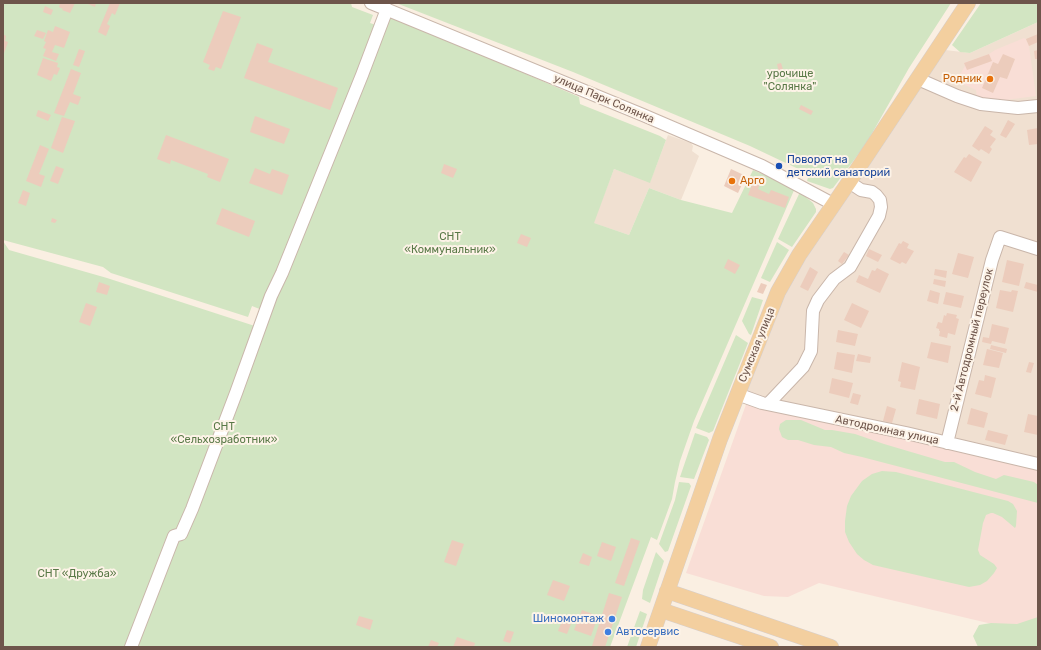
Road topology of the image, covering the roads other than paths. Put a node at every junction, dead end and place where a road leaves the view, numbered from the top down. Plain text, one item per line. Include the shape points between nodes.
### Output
1 (371, 3) edge
2 (968, 3) edge
3 (387, 9) junction
4 (920, 75) junction
5 (1038, 106) edge
6 (849, 182) junction
7 (833, 204) junction
8 (1038, 249) edge
9 (737, 394) junction
10 (768, 404) junction
11 (947, 443) junction
12 (1038, 464) edge
13 (667, 591) junction
14 (661, 610) junction
15 (131, 647) edge
16 (648, 647) edge
17 (771, 647) edge
18 (831, 647) edge

1 - 3 street, улица Парк Солянка
2 - 4 main road, Сумская улица
3 - 7 street, улица Парк Солянка via 762,166
3 - 15 street via 357,89 271,296 192,509 181,534 174,536
4 - 5 street via 957,96 981,104 1018,108
4 - 6 main road, Сумская улица
6 - 7 main road, Сумская улица
6 - 10 street via 861,190 876,195 881,207 879,216 850,267 834,278 818,300 813,311 811,351 803,367
7 - 9 main road, Сумская улица via 778,292
8 - 11 street, 2-й Автодромный переулок via 1000,237 990,267
9 - 10 street, Автодромная улица
9 - 13 main road, Сумская улица
10 - 11 street, Автодромная улица
11 - 12 street, Автодромная улица
13 - 14 main road, Сумская улица
13 - 18 main road
14 - 16 main road, Сумская улица
14 - 17 main road

